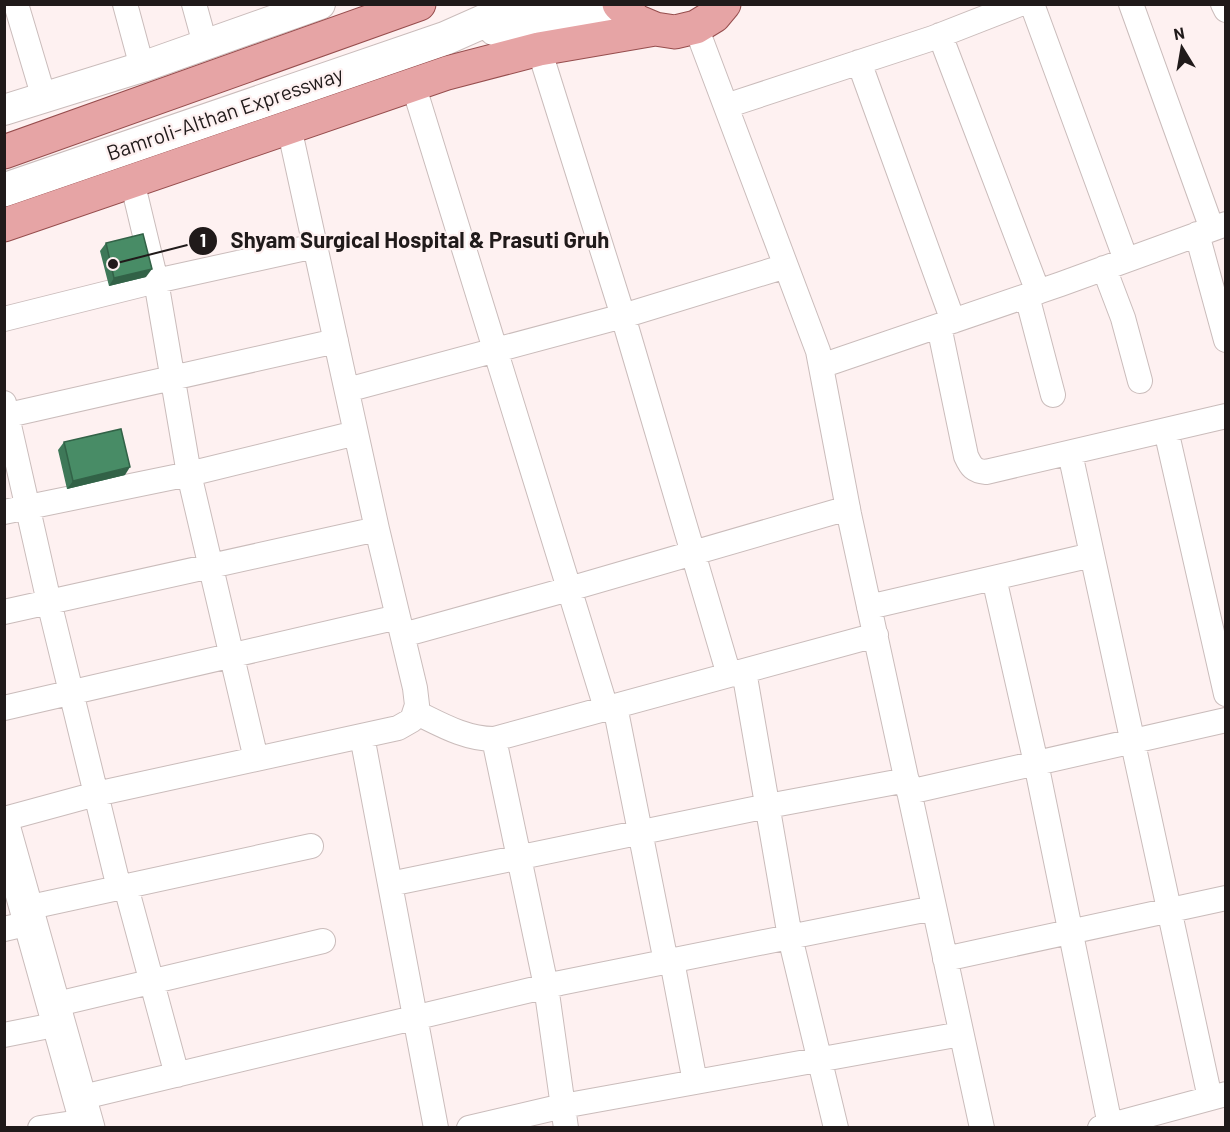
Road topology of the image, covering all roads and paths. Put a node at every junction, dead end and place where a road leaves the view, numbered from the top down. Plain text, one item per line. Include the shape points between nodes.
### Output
1 (16, 4) edge
2 (125, 4) edge
3 (194, 4) edge
4 (419, 4) edge
5 (523, 4) edge
6 (724, 4) edge
7 (1020, 4) edge
8 (1032, 4) edge
9 (1131, 4) edge
10 (1223, 4) edge
11 (310, 6) edge
12 (1226, 10) edge
13 (636, 18) edge
14 (696, 27) junction
15 (940, 35) junction
16 (446, 38) junction
17 (205, 44) junction
18 (539, 49) junction
19 (859, 62) junction
20 (142, 67) junction
21 (413, 84) junction
22 (44, 98) junction
23 (726, 106) junction
24 (4, 110) edge
25 (289, 127) junction
26 (4, 152) edge
27 (132, 181) junction
28 (4, 190) edge
29 (4, 225) edge
30 (1212, 229) edge
31 (315, 246) junction
32 (1126, 260) junction
33 (786, 266) junction
34 (1104, 268) junction
35 (156, 281) junction
36 (1033, 294) junction
37 (623, 316) junction
38 (4, 319) edge
39 (946, 323) junction
40 (1224, 328) edge
41 (336, 341) junction
42 (495, 350) junction
43 (821, 366) junction
44 (175, 378) junction
45 (1140, 381) dead end
46 (347, 390) junction
47 (1053, 395) dead end
48 (5, 411) edge
49 (1226, 416) edge
50 (1166, 430) junction
51 (356, 433) junction
52 (1070, 453) junction
53 (189, 474) junction
54 (848, 508) junction
55 (16, 510) edge
56 (377, 529) junction
57 (693, 553) junction
58 (1092, 555) junction
59 (211, 566) junction
60 (994, 578) junction
61 (569, 589) junction
62 (48, 603) junction
63 (869, 607) junction
64 (4, 612) edge
65 (400, 626) junction
66 (876, 635) junction
67 (233, 656) junction
68 (737, 673) junction
69 (71, 694) junction
70 (1226, 694) edge
71 (610, 707) junction
72 (4, 708) edge
73 (415, 712) junction
74 (1226, 720) edge
75 (362, 736) junction
76 (494, 739) junction
77 (1132, 741) junction
78 (256, 759) junction
79 (1036, 763) junction
80 (908, 786) junction
81 (96, 794) junction
82 (768, 806) junction
83 (4, 819) edge
84 (4, 829) edge
85 (640, 831) junction
86 (311, 846) dead end
87 (519, 856) junction
88 (9, 862) edge
89 (390, 884) junction
90 (122, 887) junction
91 (1226, 898) edge
92 (934, 908) junction
93 (1169, 911) junction
94 (20, 920) edge
95 (1070, 932) junction
96 (790, 937) junction
97 (324, 941) dead end
98 (945, 959) junction
99 (669, 961) junction
100 (152, 981) junction
101 (546, 986) junction
102 (56, 1014) junction
103 (416, 1017) junction
104 (961, 1034) junction
105 (4, 1035) edge
106 (821, 1060) junction
107 (177, 1075) junction
108 (695, 1082) junction
109 (1218, 1096) edge
110 (84, 1115) edge
111 (564, 1117) edge
112 (1137, 1123) edge
113 (1105, 1126) edge
114 (40, 1128) edge
115 (436, 1128) edge
116 (469, 1128) edge
117 (836, 1128) edge
118 (981, 1128) edge

1 - 22 street
2 - 20 street
3 - 17 street
4 - 26 main road
5 - 16 main road
6 - 14 main road
7 - 15 street
8 - 32 street
9 - 30 street
10 - 12 street
11 - 17 street
13 - 14 main road via 675,32
13 - 16 main road via 571,16
13 - 18 main road
14 - 23 street
15 - 19 street
15 - 36 street
16 - 28 main road, Bamroli-Althan Expressway
17 - 20 street
18 - 21 main road
18 - 37 street
19 - 23 street
19 - 39 street
20 - 22 street
21 - 25 main road
21 - 42 street
22 - 24 street
23 - 33 street
25 - 27 main road
25 - 31 street
27 - 29 main road
27 - 35 street
30 - 32 street
30 - 40 street
31 - 35 street
31 - 41 street
32 - 34 street
33 - 37 street
33 - 43 street
34 - 36 street
34 - 45 street
35 - 38 street
35 - 44 street
36 - 39 street
36 - 47 street
37 - 42 street
37 - 57 street
39 - 43 street
39 - 52 street via 970,465 976,471 986,472
41 - 44 street
41 - 46 street
42 - 46 street
42 - 61 street
43 - 54 street
44 - 48 street
44 - 53 street
46 - 51 street
48 - 55 street
49 - 50 street
50 - 52 street
50 - 70 street
51 - 53 street
51 - 56 street
52 - 58 street
53 - 55 street
53 - 59 street
54 - 57 street
54 - 63 street
55 - 62 street
56 - 59 street
56 - 65 street
57 - 61 street
57 - 68 street
58 - 60 street
58 - 77 street
59 - 62 street
59 - 67 street
60 - 63 street
60 - 79 street
61 - 65 street
61 - 71 street
62 - 64 street
62 - 69 street
63 - 66 street
65 - 67 street
65 - 73 street via 415,688
66 - 68 street
66 - 80 street
67 - 69 street
67 - 78 street
68 - 71 street
68 - 82 street
69 - 72 street
69 - 81 street
71 - 76 street
71 - 85 street
73 - 75 street via 412,720 398,728
73 - 76 street via 461,734
74 - 77 street
75 - 78 street
75 - 89 street
76 - 87 street
77 - 79 street
77 - 93 street
78 - 81 street
79 - 80 street
79 - 95 street
80 - 82 street
80 - 92 street
81 - 83 street
81 - 90 street
82 - 85 street
82 - 96 street
84 - 88 main road
85 - 87 street
85 - 99 street
86 - 90 street
87 - 89 street
87 - 101 street
88 - 94 main road
89 - 103 street
90 - 94 street
90 - 100 street
91 - 93 street
92 - 96 street
92 - 98 street
93 - 95 street
93 - 109 street
94 - 102 main road
95 - 98 street
95 - 113 street
96 - 99 street
96 - 106 street
97 - 100 street
98 - 104 street
99 - 101 street
99 - 108 street
100 - 102 street
100 - 107 street
101 - 103 street
101 - 111 street
102 - 105 street
102 - 110 main road
103 - 107 street
103 - 115 street
104 - 106 street
104 - 118 street
106 - 108 street
106 - 117 street
107 - 110 street
108 - 111 street
109 - 112 street
110 - 114 street
111 - 116 street
112 - 113 street

